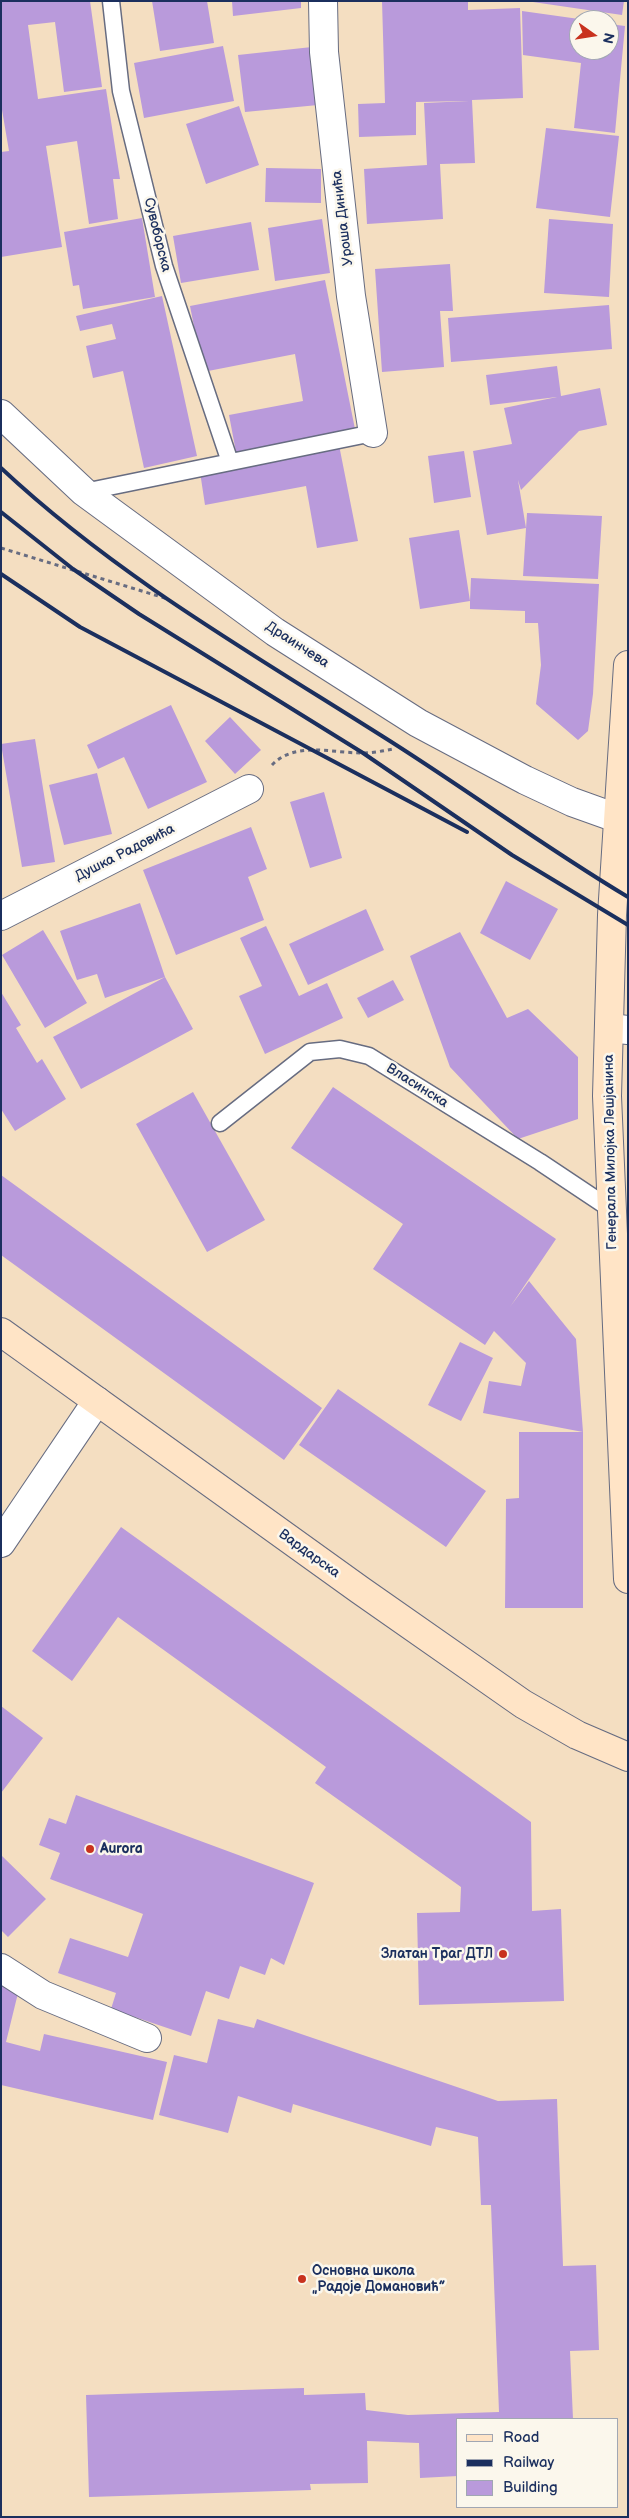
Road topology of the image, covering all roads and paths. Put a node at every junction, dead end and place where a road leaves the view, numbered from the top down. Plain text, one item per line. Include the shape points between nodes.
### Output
1 (111, 1) edge
2 (323, 1) edge
3 (1, 414) edge
4 (373, 433) joint
5 (230, 462) junction
6 (84, 492) junction
7 (1, 548) edge
8 (173, 600) dead end
9 (628, 665) edge
10 (418, 723) junction
11 (249, 789) joint
12 (624, 820) edge
13 (1, 916) edge
14 (619, 1029) edge
15 (220, 1123) dead end
16 (612, 1210) junction
17 (1, 1332) edge
18 (97, 1401) junction
19 (626, 1486) edge
20 (1, 1543) edge
21 (628, 1579) edge
22 (628, 1757) edge
23 (1, 1968) edge
24 (146, 2038) dead end

1 - 5 lane, Сувоборска via 121,91 164,266
2 - 4 street, Уроша Динића via 324,52 352,296
3 - 6 street, Драинчева
4 - 5 lane
5 - 6 lane
6 - 10 street, Драинчева via 275,632
7 - 8 path
9 - 12 street, Генерала Милојка Лешјанина
10 - 11 path via 401,748 363,754 310,750 280,756
10 - 12 street, Драинчева via 525,780 572,802
11 - 13 street, Душка Радовића
12 - 14 street, Генерала Милојка Лешјанина via 612,915
14 - 16 street, Генерала Милојка Лешјанина via 607,1096
15 - 16 lane, Власинска via 310,1052 340,1049 368,1056
16 - 19 street, Генерала Милојка Лешјанина
17 - 18 street, Вардарска
18 - 20 street
18 - 22 street, Вардарска via 523,1704 577,1735
19 - 21 street, Генерала Милојка Лешјанина
23 - 24 street via 43,1995

